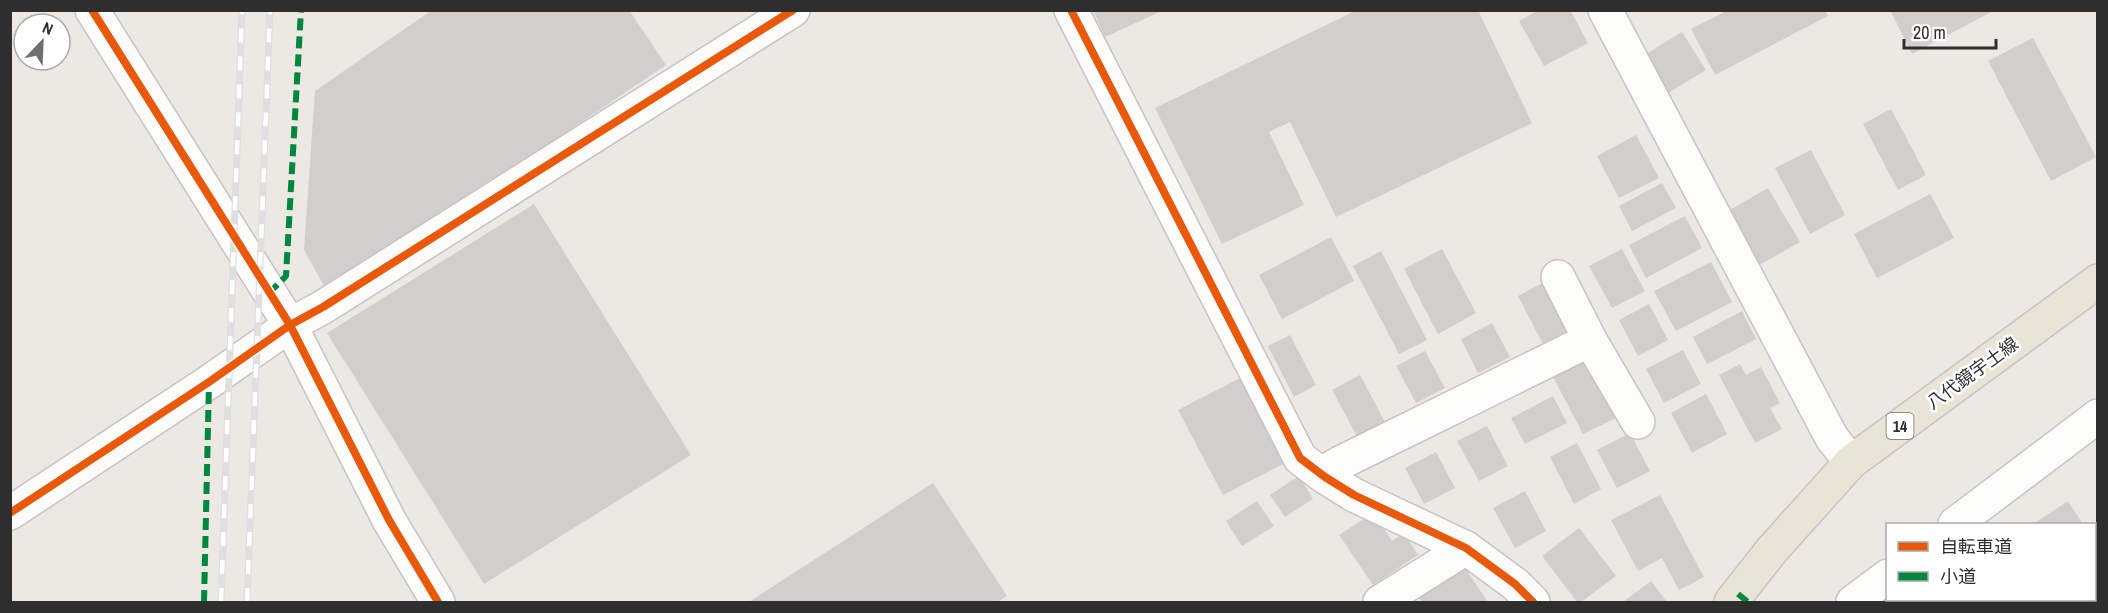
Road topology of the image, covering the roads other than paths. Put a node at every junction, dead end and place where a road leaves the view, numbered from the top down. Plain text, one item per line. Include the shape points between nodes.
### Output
1 (92, 10) edge
2 (793, 10) edge
3 (1071, 10) edge
4 (1605, 10) edge
5 (1558, 277) dead end
6 (2097, 281) edge
7 (290, 325) junction
8 (1590, 340) junction
9 (2097, 416) edge
10 (1638, 422) dead end
11 (1851, 462) junction
12 (1321, 474) junction
13 (10, 513) edge
14 (1958, 523) edge
15 (1466, 548) junction
16 (1886, 577) edge
17 (438, 603) edge
18 (1380, 603) edge
19 (1533, 603) edge
20 (1731, 603) edge
21 (1853, 603) edge

1 - 7 street
2 - 7 street
3 - 12 street via 1300,458
4 - 11 street via 1832,438
5 - 8 street
6 - 11 main road, 八代鏡宇土線 / 14
7 - 13 street
7 - 17 street via 389,520
8 - 10 street
8 - 12 street
9 - 14 street
11 - 20 main road, 八代鏡宇土線 / 14 via 1772,549
12 - 15 street via 1354,495
15 - 18 street
15 - 19 street via 1515,584
16 - 21 street

